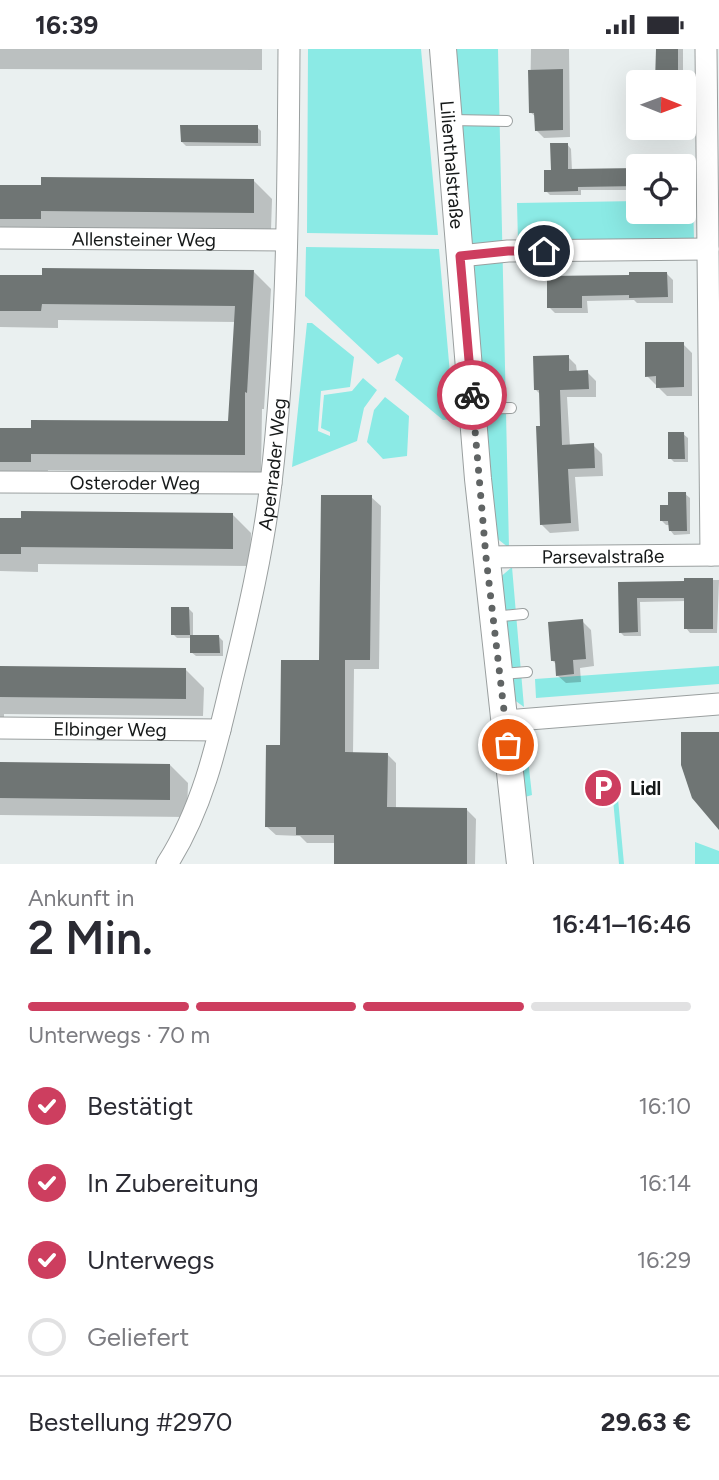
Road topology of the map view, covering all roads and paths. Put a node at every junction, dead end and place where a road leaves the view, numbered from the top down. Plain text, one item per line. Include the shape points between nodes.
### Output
1 (289, 49) edge
2 (443, 49) edge
3 (706, 49) edge
4 (448, 120) junction
5 (507, 121) dead end
6 (0, 238) edge
7 (286, 240) junction
8 (708, 249) junction
9 (460, 256) junction
10 (511, 408) dead end
11 (473, 409) junction
12 (0, 482) edge
13 (271, 483) junction
14 (715, 555) edge
15 (486, 557) junction
16 (523, 614) dead end
17 (493, 617) junction
18 (527, 671) dead end
19 (500, 674) junction
20 (719, 704) edge
21 (505, 721) junction
22 (0, 727) edge
23 (220, 730) junction
24 (167, 864) edge
25 (520, 864) edge

1 - 7 street, Apenrader Weg
2 - 4 street, Lilienthalstraße
3 - 8 street
4 - 5 lane
4 - 9 street, Lilienthalstraße
6 - 7 street, Allensteiner Weg
7 - 13 street, Apenrader Weg
8 - 9 street via 508,251
8 - 14 street
9 - 11 street, Lilienthalstraße
10 - 11 lane
11 - 15 street, Lilienthalstraße
12 - 13 street, Osteroder Weg
13 - 23 street, Apenrader Weg via 247,621
14 - 15 street, Parsevalstraße
15 - 17 street, Lilienthalstraße
16 - 17 lane
17 - 19 street, Lilienthalstraße
18 - 19 lane
19 - 21 street, Lilienthalstraße
20 - 21 street
21 - 25 street, Lilienthalstraße
22 - 23 street, Elbinger Weg
23 - 24 street, Apenrader Weg via 203,790

